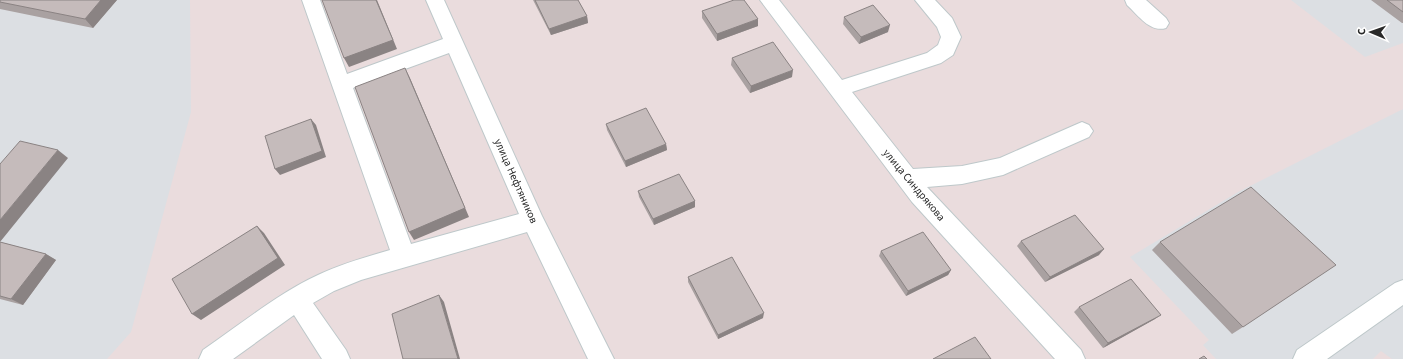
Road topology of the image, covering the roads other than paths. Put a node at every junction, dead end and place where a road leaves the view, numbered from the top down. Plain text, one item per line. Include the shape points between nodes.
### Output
1 (311, 0) edge
2 (435, 0) edge
3 (769, 0) edge
4 (924, 0) edge
5 (1134, 0) edge
6 (1159, 23) dead end
7 (454, 43) junction
8 (342, 84) junction
9 (838, 89) junction
10 (1082, 131) dead end
11 (908, 180) junction
12 (533, 220) junction
13 (404, 256) junction
14 (1403, 291) edge
15 (297, 299) junction
16 (212, 359) edge
17 (337, 359) edge
18 (600, 359) edge
19 (1072, 359) edge
20 (1306, 359) edge

1 - 8 street
2 - 7 street, улица Нефтяников
3 - 9 street, улица Синдрякова
4 - 9 street via 945,22 950,37 946,50 934,58
5 - 6 street
7 - 8 street
7 - 12 street, улица Нефтяников
8 - 13 street
9 - 11 street, улица Синдрякова
10 - 11 street via 1003,166 962,175
11 - 19 street, улица Синдрякова
12 - 13 street
12 - 18 street, улица Нефтяников
13 - 15 street via 358,270
14 - 20 street
15 - 16 street
15 - 17 street

